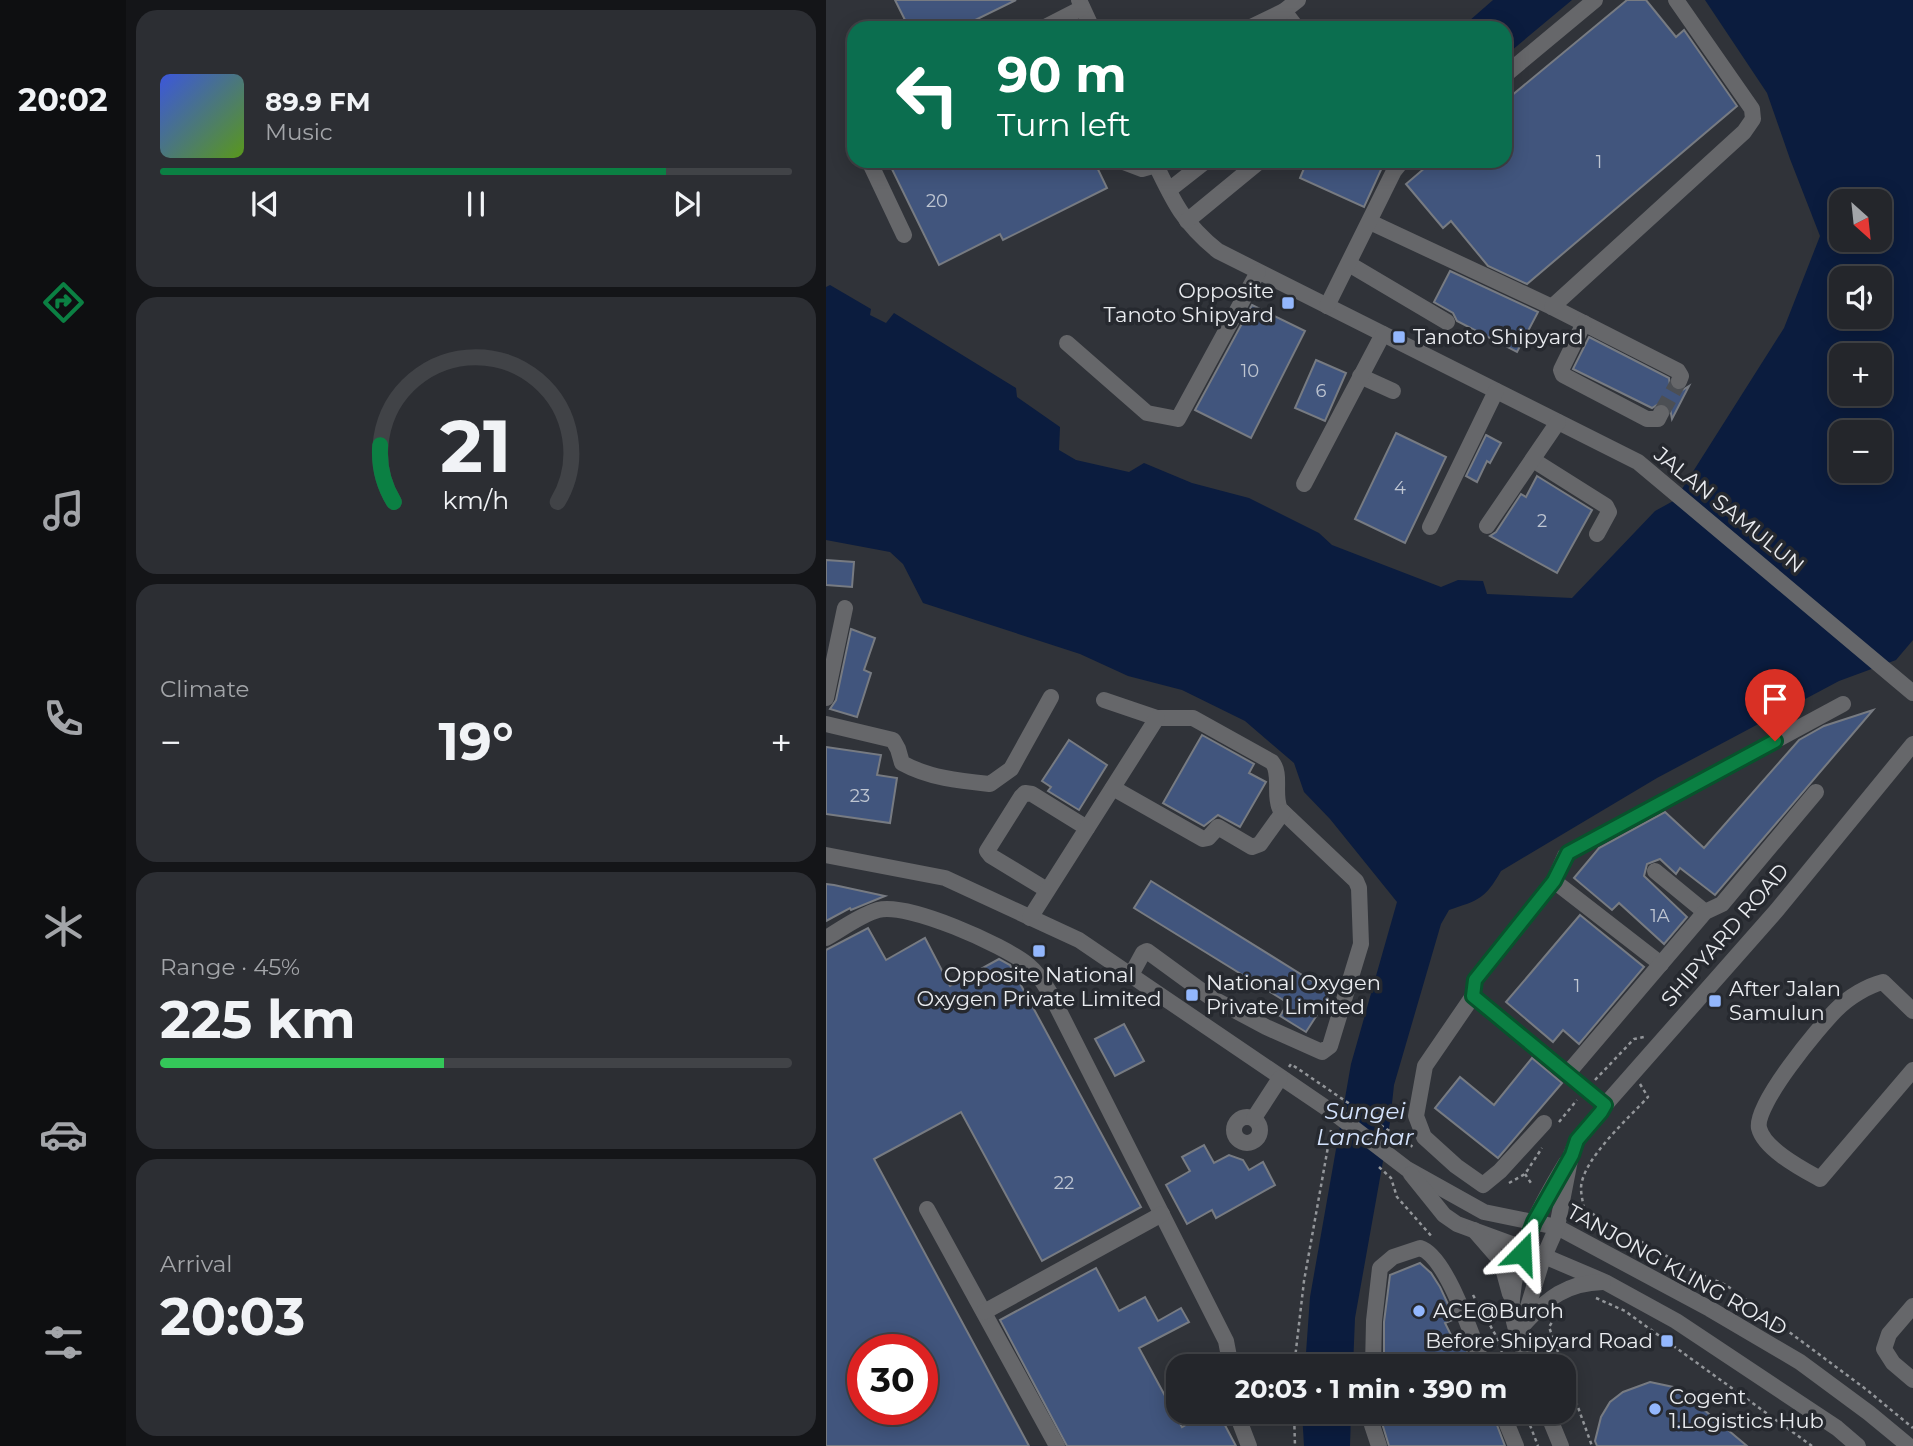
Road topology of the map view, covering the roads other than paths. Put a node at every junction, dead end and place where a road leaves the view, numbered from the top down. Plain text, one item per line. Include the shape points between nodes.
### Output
1 (1298, 0) edge
2 (1595, 0) edge
3 (1676, 0) edge
4 (1081, 4) edge
5 (1284, 11) junction
6 (1053, 21) edge
7 (1089, 21) edge
8 (1263, 21) edge
9 (1292, 21) edge
10 (1512, 69) edge
11 (872, 168) edge
12 (1158, 168) edge
13 (1197, 168) edge
14 (1251, 168) edge
15 (1396, 168) edge
16 (1169, 190) junction
17 (1187, 221) junction
18 (1370, 222) junction
19 (904, 235) dead end
20 (1349, 264) junction
21 (1258, 272) junction
22 (1327, 306) junction
23 (1552, 307) junction
24 (1447, 322) dead end
25 (1584, 323) junction
26 (1382, 334) junction
27 (1067, 343) dead end
28 (1360, 376) junction
29 (1679, 381) dead end
30 (1394, 391) dead end
31 (1496, 391) junction
32 (1661, 413) dead end
33 (1558, 422) junction
34 (1533, 460) junction
35 (1304, 484) dead end
36 (1487, 526) dead end
37 (1430, 527) dead end
38 (1597, 534) dead end
39 (845, 608) dead end
40 (1913, 693) edge
41 (1051, 697) dead end
42 (826, 698) edge
43 (1104, 700) dead end
44 (1843, 704) dead end
45 (1157, 718) junction
46 (826, 724) edge
47 (1913, 744) edge
48 (1113, 788) junction
49 (1816, 792) dead end
50 (1283, 812) junction
51 (1087, 828) junction
52 (826, 855) edge
53 (1656, 871) dead end
54 (1554, 881) junction
55 (1047, 890) junction
56 (1705, 912) junction
57 (1030, 918) junction
58 (826, 938) edge
59 (1661, 964) junction
60 (1131, 975) junction
61 (1473, 996) junction
62 (1913, 1011) edge
63 (1913, 1070) edge
64 (1568, 1073) junction
65 (1280, 1078) junction
66 (1605, 1105) junction
67 (1254, 1118) dead end
68 (1548, 1131) road end
69 (1572, 1155) junction
70 (1407, 1169) junction
71 (927, 1209) dead end
72 (1162, 1214) junction
73 (1534, 1222) junction
74 (1557, 1227) junction
75 (1472, 1228) junction
76 (1523, 1248) junction
77 (1544, 1256) junction
78 (1605, 1282) junction
79 (1512, 1300) junction
80 (1913, 1306) edge
81 (984, 1312) junction
82 (1521, 1331) junction
83 (1228, 1354) edge
84 (1373, 1354) edge
85 (1479, 1354) edge
86 (1527, 1354) edge
87 (1913, 1380) edge
88 (1240, 1424) edge
89 (1372, 1424) edge
90 (1507, 1424) edge
91 (1552, 1424) edge
92 (1057, 1446) edge
93 (1248, 1446) edge
94 (1379, 1446) edge
95 (1516, 1446) edge
96 (1561, 1446) edge
97 (1858, 1446) edge
98 (1909, 1446) edge

1 - 5 street
2 - 10 street
3 - 23 street via 1752,109 1752,119 1744,132
4 - 6 street
4 - 7 street
5 - 8 street
5 - 9 street
11 - 19 street
12 - 16 street, JALAN SAMULUN
13 - 16 street
14 - 17 street
15 - 18 street
16 - 17 street, JALAN SAMULUN
17 - 21 street, JALAN SAMULUN via 1218,251
18 - 20 street
18 - 23 street
20 - 22 street
20 - 24 street
21 - 22 street, JALAN SAMULUN
21 - 27 street via 1178,419 1147,413
22 - 26 street, JALAN SAMULUN
23 - 25 street
25 - 29 street via 1678,372
25 - 32 street via 1561,370 1563,375 1647,419 1658,419
26 - 28 street
26 - 31 street, JALAN SAMULUN
28 - 30 street
28 - 35 street
31 - 33 street, JALAN SAMULUN
31 - 37 street
33 - 34 street
33 - 40 street, JALAN SAMULUN via 1637,462 1658,478
34 - 36 street
34 - 38 street via 1606,506 1609,512
39 - 42 street
41 - 46 street via 1011,769 990,784 948,779 912,768 902,762 893,740
43 - 45 street
44 - 54 street via 1571,851
45 - 48 street
45 - 50 street via 1193,718 1272,762 1276,800
47 - 66 street, SHIPYARD ROAD via 1777,910
48 - 50 street via 1203,839 1218,827 1252,847 1260,844
48 - 51 street
49 - 56 street via 1722,904
50 - 60 street via 1356,880 1359,888 1362,944 1326,1051 1318,1053 1210,997 1147,951
51 - 55 street
51 - 55 street via 1031,793 1021,797 987,851
52 - 57 street, TANJONG KLING ROAD via 945,878
53 - 56 street
54 - 59 street
54 - 61 street via 1475,980
55 - 57 street
56 - 59 street
57 - 60 street, TANJONG KLING ROAD via 1079,940
58 - 72 street via 888,909 970,932 1025,962 1050,993
59 - 64 street
60 - 65 street, TANJONG KLING ROAD
61 - 64 street
61 - 68 street via 1425,1066 1416,1116 1424,1137 1483,1185
62 - 63 street via 1883,982 1870,985 1838,1007 1772,1090 1758,1120 1760,1133 1783,1158 1820,1179
64 - 66 street
65 - 67 street
65 - 70 street, TANJONG KLING ROAD
66 - 69 street, SHIPYARD ROAD via 1577,1140
69 - 73 street, SHIPYARD ROAD
69 - 74 street, SHIPYARD ROAD
70 - 73 street, TANJONG KLING ROAD via 1484,1212
70 - 75 street, TANJONG KLING ROAD via 1444,1215
71 - 81 street
72 - 81 street
72 - 83 street
73 - 74 street, TANJONG KLING ROAD
73 - 76 street, SHIPYARD ROAD
74 - 77 street, SHIPYARD ROAD
74 - 98 street, TANJONG KLING ROAD via 1800,1362
75 - 76 street, TANJONG KLING ROAD
75 - 79 street via 1501,1261
76 - 77 street, TANJONG KLING ROAD
76 - 79 street, SHIPYARD ROAD
77 - 78 street, TANJONG KLING ROAD
77 - 82 street, SHIPYARD ROAD
78 - 82 street via 1563,1290
78 - 97 street, TANJONG KLING ROAD via 1676,1321
79 - 82 street
80 - 87 street via 1889,1335 1884,1349
81 - 92 street
82 - 86 street
84 - 85 street via 1380,1268 1393,1257 1420,1248 1429,1252 1446,1276
88 - 93 street
89 - 94 street
90 - 95 street
91 - 96 street

